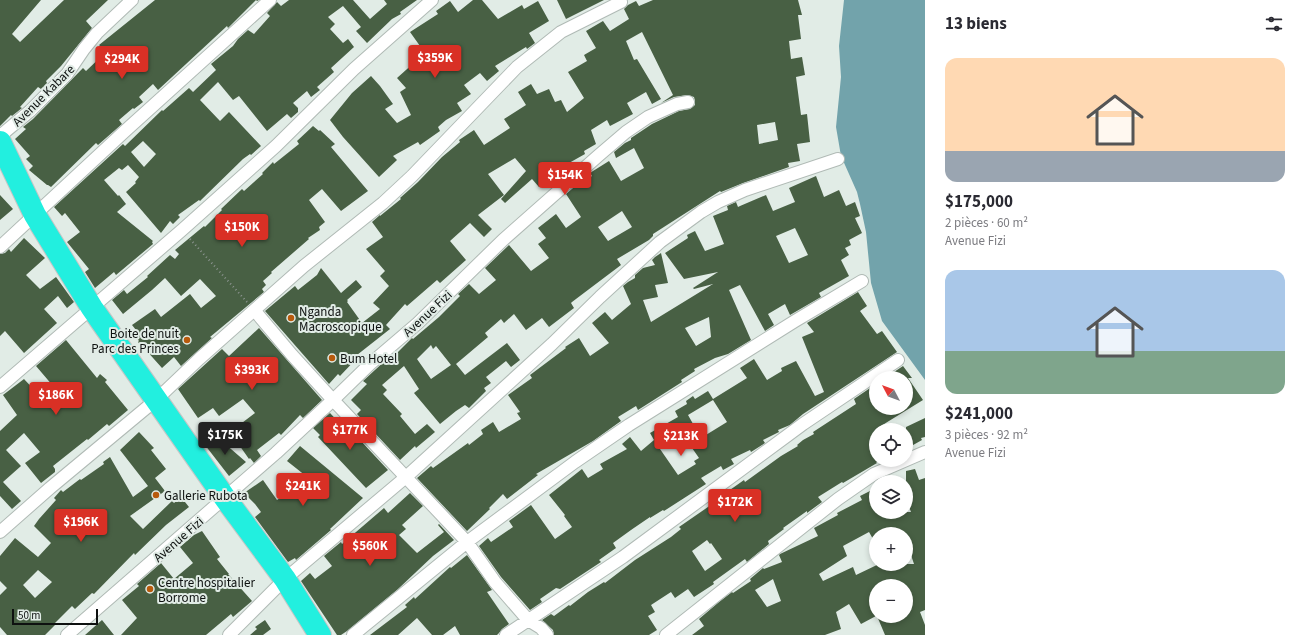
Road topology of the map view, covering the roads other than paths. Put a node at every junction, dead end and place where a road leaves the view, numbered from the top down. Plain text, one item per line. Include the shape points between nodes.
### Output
1 (132, 0) edge
2 (270, 0) edge
3 (432, 0) edge
4 (621, 2) dead end
5 (688, 102) dead end
6 (0, 136) edge
7 (0, 142) edge
8 (838, 159) dead end
9 (35, 215) junction
10 (0, 247) edge
11 (862, 281) dead end
12 (92, 308) junction
13 (255, 311) junction
14 (898, 360) dead end
15 (0, 387) edge
16 (157, 399) junction
17 (334, 400) junction
18 (925, 452) edge
19 (406, 478) junction
20 (225, 498) junction
21 (0, 532) edge
22 (467, 542) junction
23 (285, 579) junction
24 (528, 620) junction
25 (67, 635) edge
26 (229, 635) edge
27 (320, 635) edge
28 (353, 635) edge
29 (506, 635) edge
30 (547, 635) edge
31 (666, 635) edge

1 - 6 street, Avenue Kabare via 97,34 67,74 30,111
2 - 9 street
3 - 12 street via 365,59 276,146
4 - 13 street via 561,32 517,67 412,176 383,203 304,266
5 - 17 street, Avenue Fizi via 676,104 648,117 626,132 503,240
7 - 9 highway
8 - 19 street via 744,190 718,202 678,228 630,269
9 - 10 street
9 - 12 highway
11 - 22 street via 623,429
12 - 15 street
12 - 16 highway
13 - 16 street
13 - 17 street
14 - 24 street via 803,424 623,557
16 - 20 highway
16 - 21 street
17 - 19 street
17 - 20 street, Avenue Fizi
18 - 31 street via 874,474 838,498
19 - 22 street
19 - 23 street
20 - 23 highway
20 - 25 street, Avenue Fizi
22 - 24 street via 495,582
22 - 28 street
23 - 26 street
23 - 27 highway
24 - 29 street
24 - 30 street

